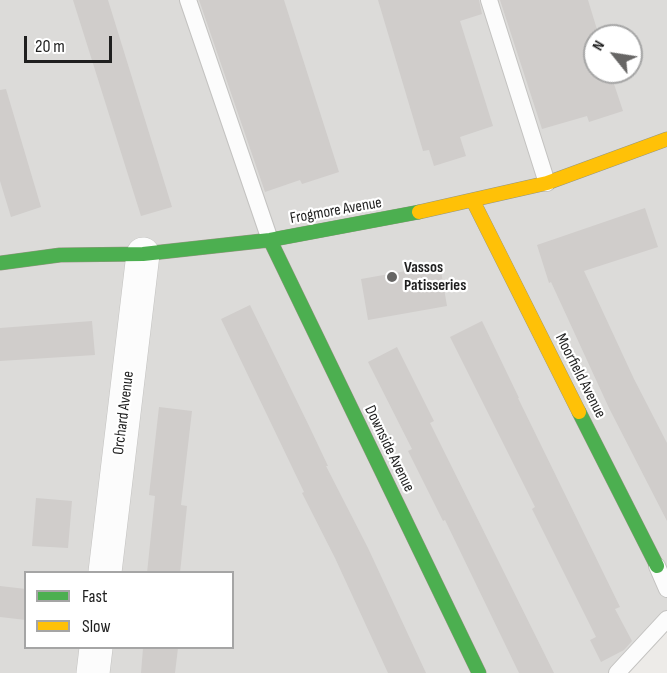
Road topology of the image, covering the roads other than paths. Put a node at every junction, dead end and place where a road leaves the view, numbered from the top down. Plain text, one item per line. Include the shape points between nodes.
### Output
1 (188, 0) edge
2 (489, 0) edge
3 (667, 140) edge
4 (547, 183) junction
5 (473, 201) junction
6 (270, 240) junction
7 (143, 254) junction
8 (0, 263) edge
9 (657, 566) joint
10 (105, 571) edge
11 (667, 589) edge
12 (667, 619) edge
13 (96, 649) edge
14 (93, 673) edge
15 (479, 673) edge
16 (617, 673) edge

1 - 6 lane
2 - 4 lane
3 - 4 street, Frogmore Avenue
4 - 5 street, Frogmore Avenue
5 - 6 street, Frogmore Avenue
5 - 9 street, Moorfield Avenue
6 - 7 street, Frogmore Avenue
6 - 15 street, Downside Avenue
7 - 8 street, Frogmore Avenue via 60,255
7 - 10 street, Orchard Avenue
9 - 11 lane
12 - 16 lane
13 - 14 street

